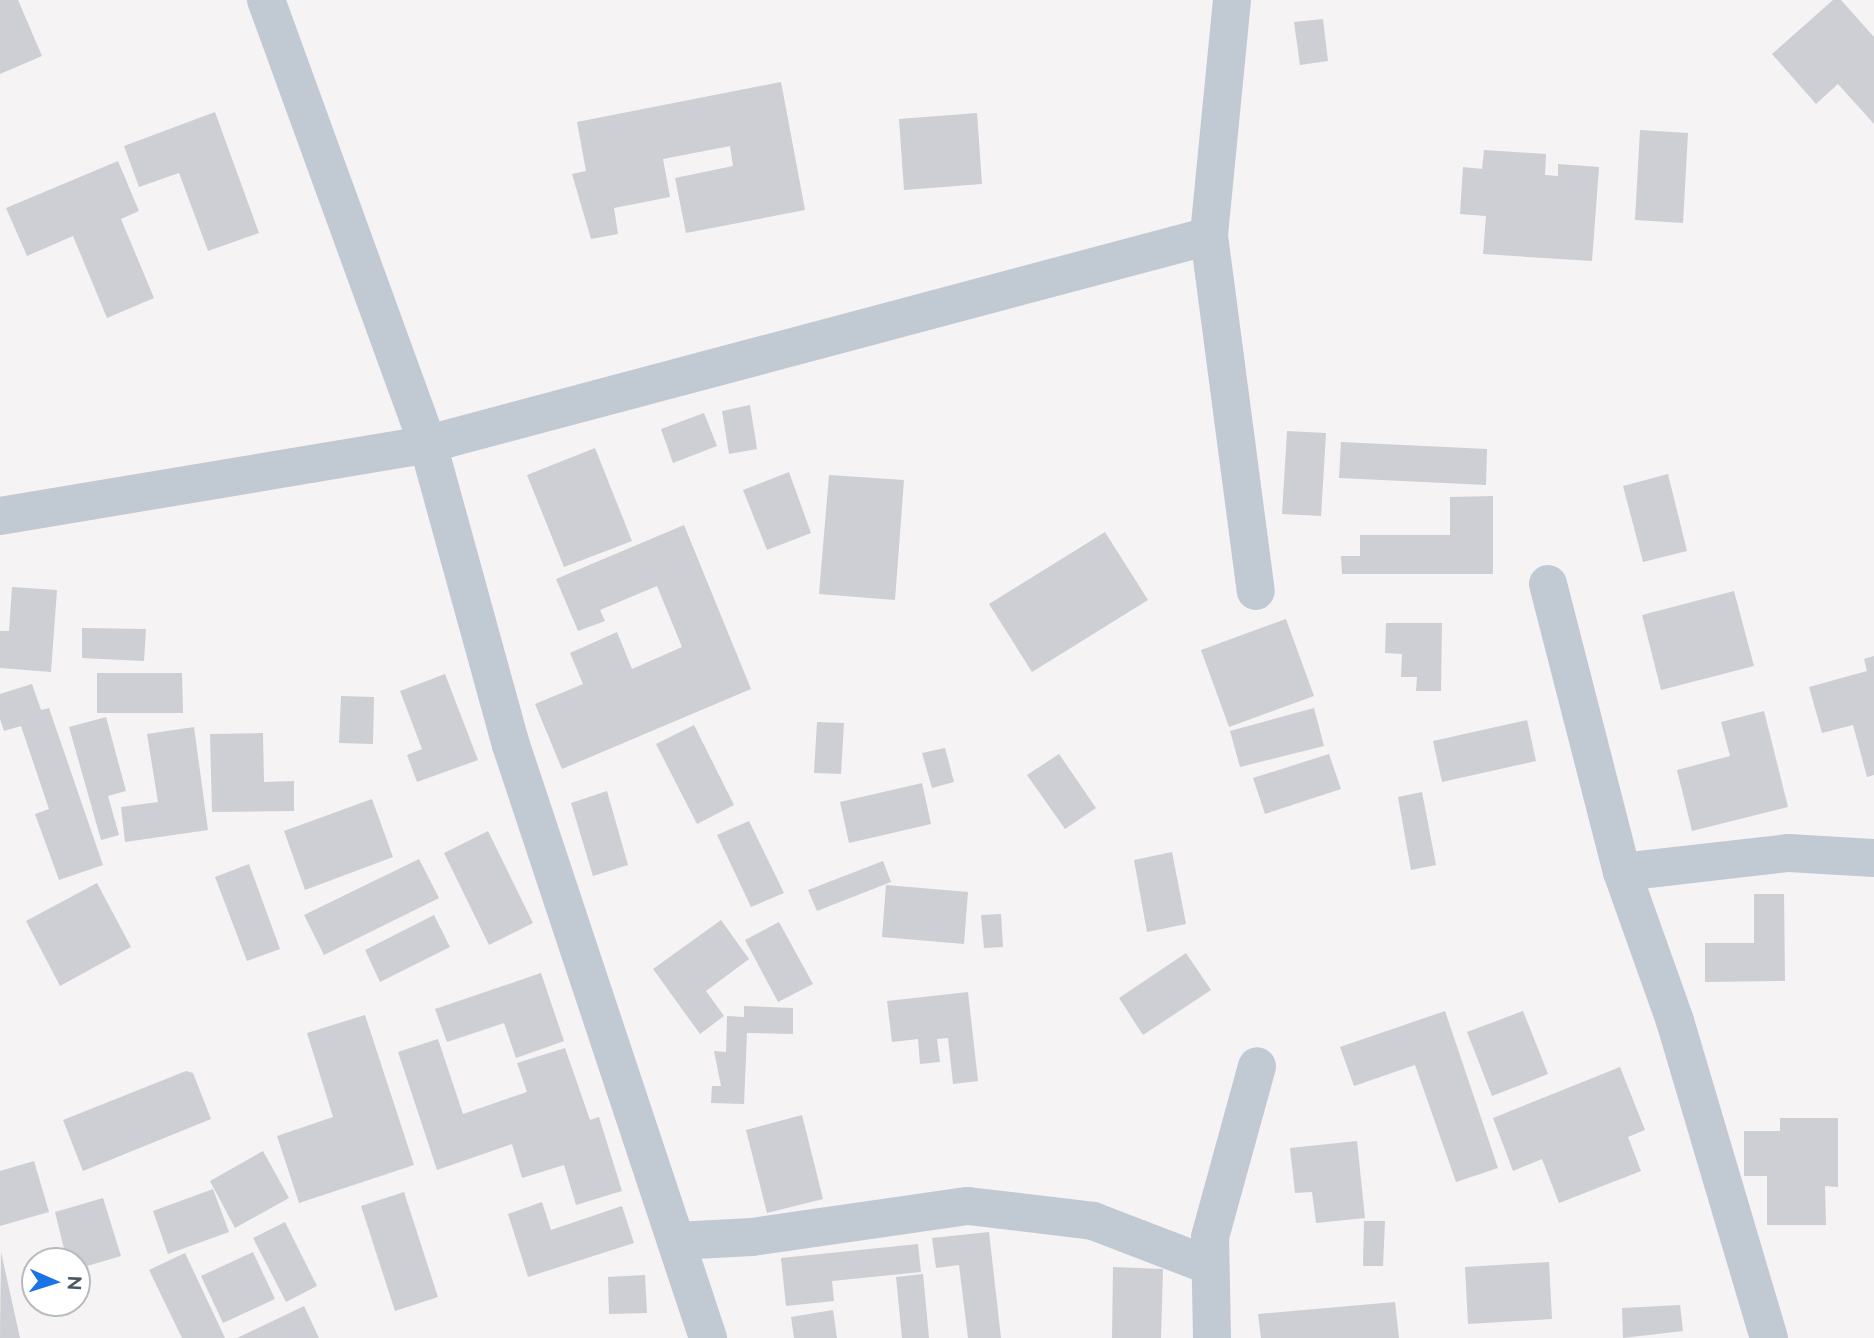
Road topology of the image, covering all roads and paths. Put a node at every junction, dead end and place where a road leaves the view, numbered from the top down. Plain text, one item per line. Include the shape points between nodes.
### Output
1 (266, 0) edge
2 (1233, 0) edge
3 (1209, 236) junction
4 (428, 444) junction
5 (0, 516) edge
6 (1548, 584) dead end
7 (1256, 592) dead end
8 (1874, 858) edge
9 (1622, 872) junction
10 (1257, 1066) dead end
11 (676, 1241) junction
12 (1210, 1266) junction
13 (708, 1338) edge
14 (1212, 1338) edge
15 (1769, 1338) edge

1 - 4 street
2 - 3 street
3 - 4 street
3 - 7 street
4 - 5 street
4 - 11 street via 512,745
6 - 9 street
8 - 9 street via 1789,853
9 - 15 street via 1675,1021
10 - 12 street via 1222,1180
11 - 12 street via 752,1237 968,1206 1093,1221
11 - 13 street
12 - 14 street

